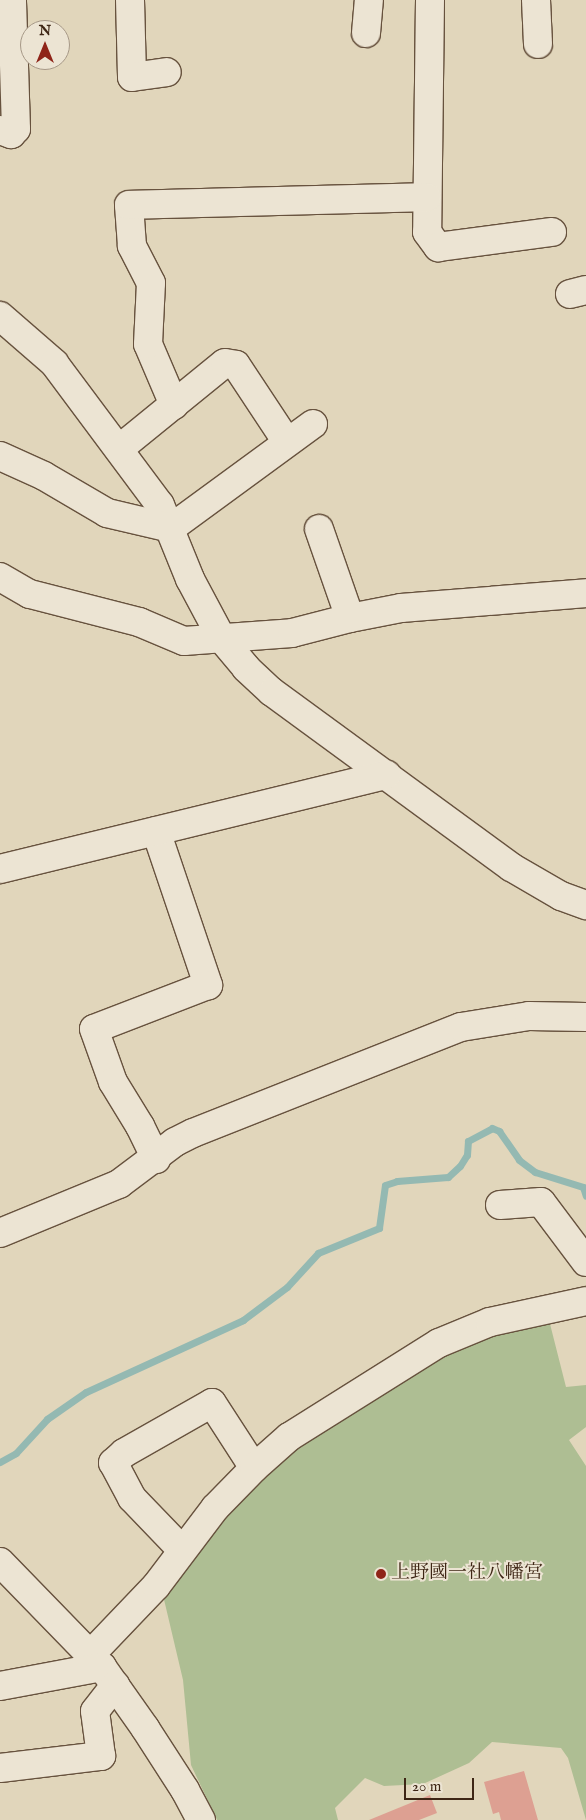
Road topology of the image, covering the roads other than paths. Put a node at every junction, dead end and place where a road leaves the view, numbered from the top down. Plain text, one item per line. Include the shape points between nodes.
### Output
1 (12, 0) edge
2 (130, 0) edge
3 (369, 0) edge
4 (430, 0) edge
5 (536, 0) edge
6 (366, 33) dead end
7 (538, 44) dead end
8 (167, 72) dead end
9 (0, 130) edge
10 (427, 197) junction
11 (552, 232) dead end
12 (0, 316) edge
13 (174, 405) junction
14 (314, 424) dead end
15 (288, 442) junction
16 (118, 450) junction
17 (0, 456) edge
18 (171, 528) junction
19 (319, 529) dead end
20 (0, 577) edge
21 (586, 593) edge
22 (350, 618) junction
23 (222, 640) junction
24 (387, 775) junction
25 (156, 831) junction
26 (0, 869) edge
27 (586, 905) edge
28 (586, 1017) edge
29 (156, 1158) junction
30 (500, 1205) dead end
31 (0, 1233) edge
32 (586, 1262) edge
33 (586, 1301) edge
34 (254, 1468) junction
35 (182, 1550) junction
36 (0, 1562) edge
37 (103, 1668) junction
38 (0, 1686) edge
39 (0, 1768) edge
40 (201, 1820) edge

1 - 9 street via 16,129 11,134
2 - 8 street via 132,77
3 - 6 street
4 - 10 street
5 - 7 street
10 - 11 street via 427,232 438,246
10 - 13 street via 129,205 132,246 152,283 148,344
12 - 16 street via 54,363
13 - 15 street via 225,363 236,365
13 - 16 street
14 - 15 street
15 - 18 street
16 - 18 street via 160,505
17 - 18 street via 44,476 107,512
18 - 23 street via 190,579
19 - 22 street
20 - 23 street via 30,594 139,622 184,641
21 - 22 street via 401,608
22 - 23 street via 292,633
23 - 24 street via 272,692
24 - 25 street
24 - 27 street via 511,868 561,896
25 - 26 street
25 - 29 street via 208,985 94,1029 112,1082
28 - 29 street via 529,1016 461,1027 193,1133 175,1142
29 - 31 street via 119,1184
30 - 32 street via 541,1202
33 - 34 street via 490,1322 439,1343 289,1437
34 - 35 street via 215,1508
34 - 35 street via 212,1403 124,1453 114,1462 132,1498
35 - 37 street
36 - 37 street
37 - 38 street
37 - 39 street via 95,1710 101,1756
37 - 40 street via 185,1790

